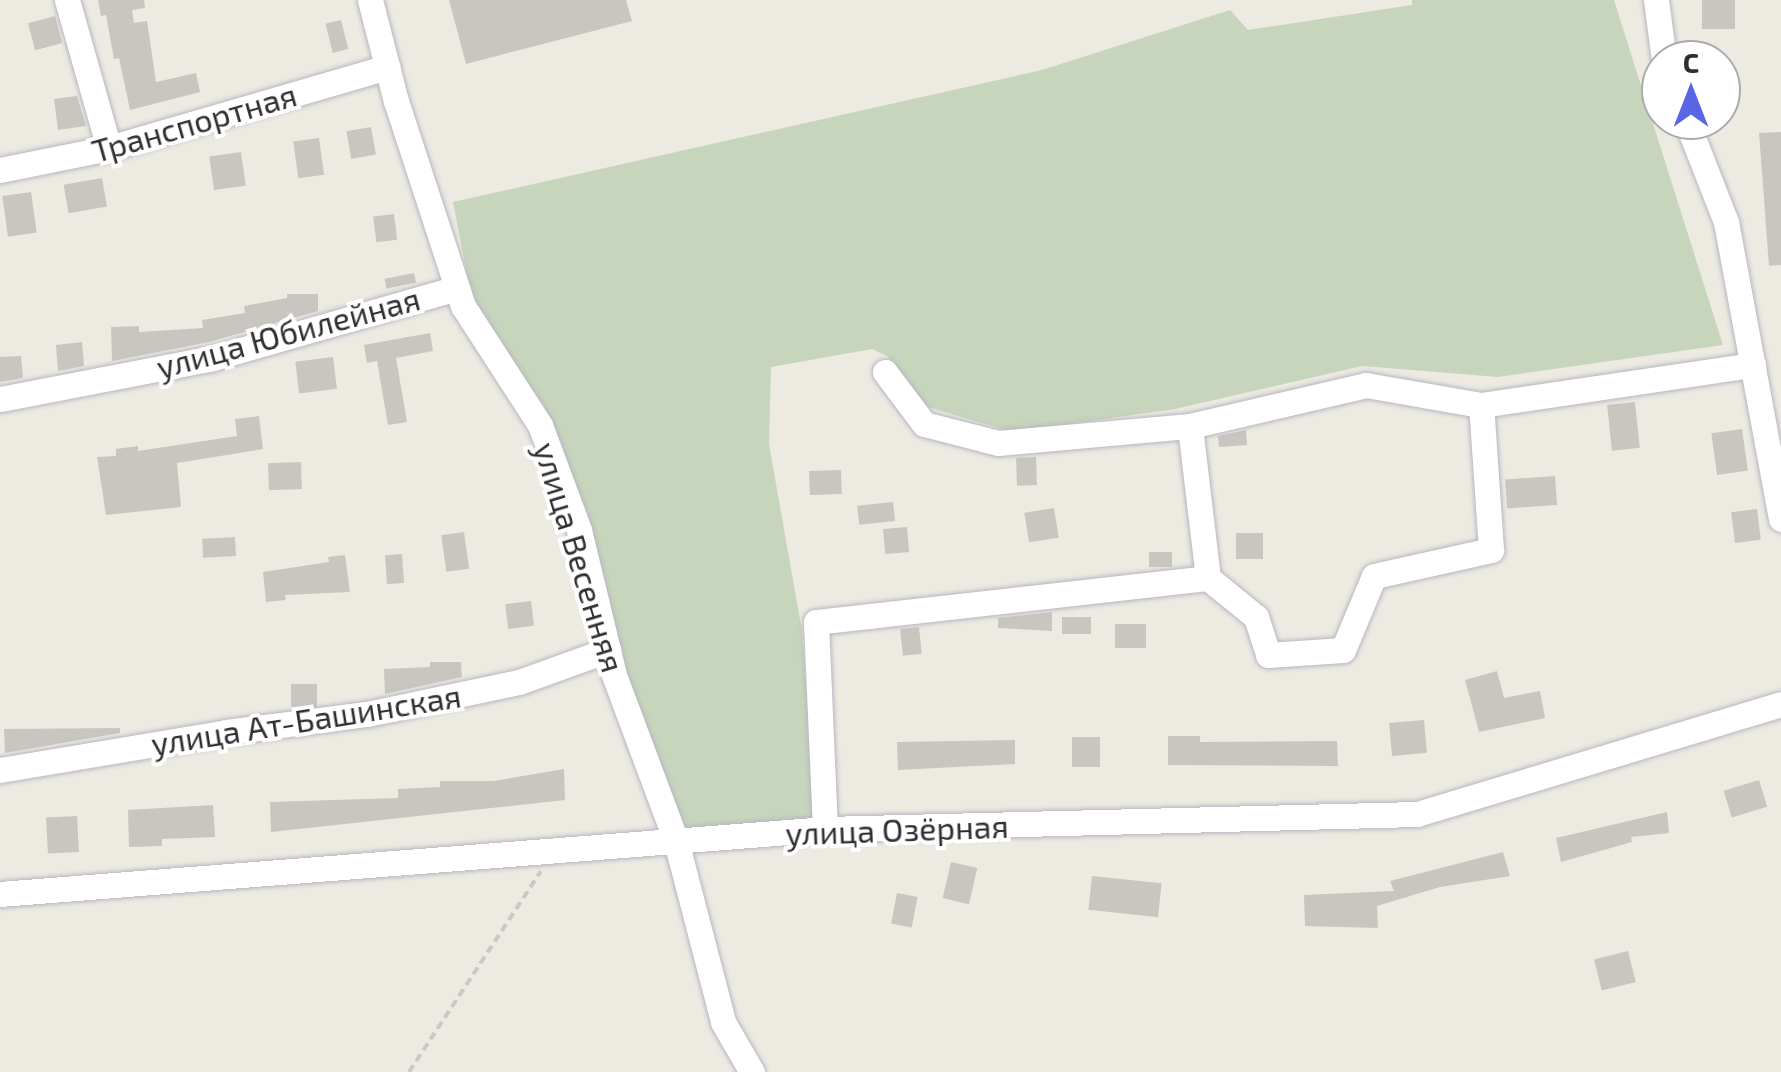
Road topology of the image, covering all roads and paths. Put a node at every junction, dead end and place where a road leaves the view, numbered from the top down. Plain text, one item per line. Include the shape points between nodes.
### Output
1 (67, 0) edge
2 (370, 0) edge
3 (1656, 0) edge
4 (1661, 40) edge
5 (387, 67) junction
6 (1694, 140) edge
7 (108, 148) junction
8 (0, 170) edge
9 (458, 288) junction
10 (1753, 365) junction
11 (884, 372) dead end
12 (0, 400) edge
13 (1481, 405) junction
14 (1190, 426) junction
15 (1781, 519) edge
16 (1208, 578) junction
17 (608, 650) junction
18 (1781, 704) edge
19 (0, 770) edge
20 (825, 830) junction
21 (676, 841) junction
22 (554, 851) junction
23 (0, 894) edge
24 (409, 1072) edge
25 (752, 1072) edge

1 - 7 street
2 - 5 street, улица Весенняя
3 - 4 street
5 - 7 street, Транспортная
5 - 9 street, улица Весенняя
6 - 10 street via 1726,222
7 - 8 street, Транспортная
9 - 12 street, улица Юбилейная via 213,358
9 - 17 street, улица Весенняя via 540,425 579,530
10 - 13 street
10 - 15 street
11 - 14 street via 924,424 998,443
13 - 14 street via 1366,386
13 - 16 street via 1491,550 1374,576 1343,650 1268,655 1256,618
14 - 16 street
16 - 20 street via 816,622
17 - 19 street, улица Ат-Башинская via 518,682 367,714
17 - 21 street, улица Весенняя
18 - 20 street, улица Озёрная via 1416,814
20 - 21 street, улица Озёрная
21 - 22 street, улица Озёрная
21 - 25 street, улица Весенняя via 723,1022
22 - 23 street, улица Озёрная
22 - 24 path

